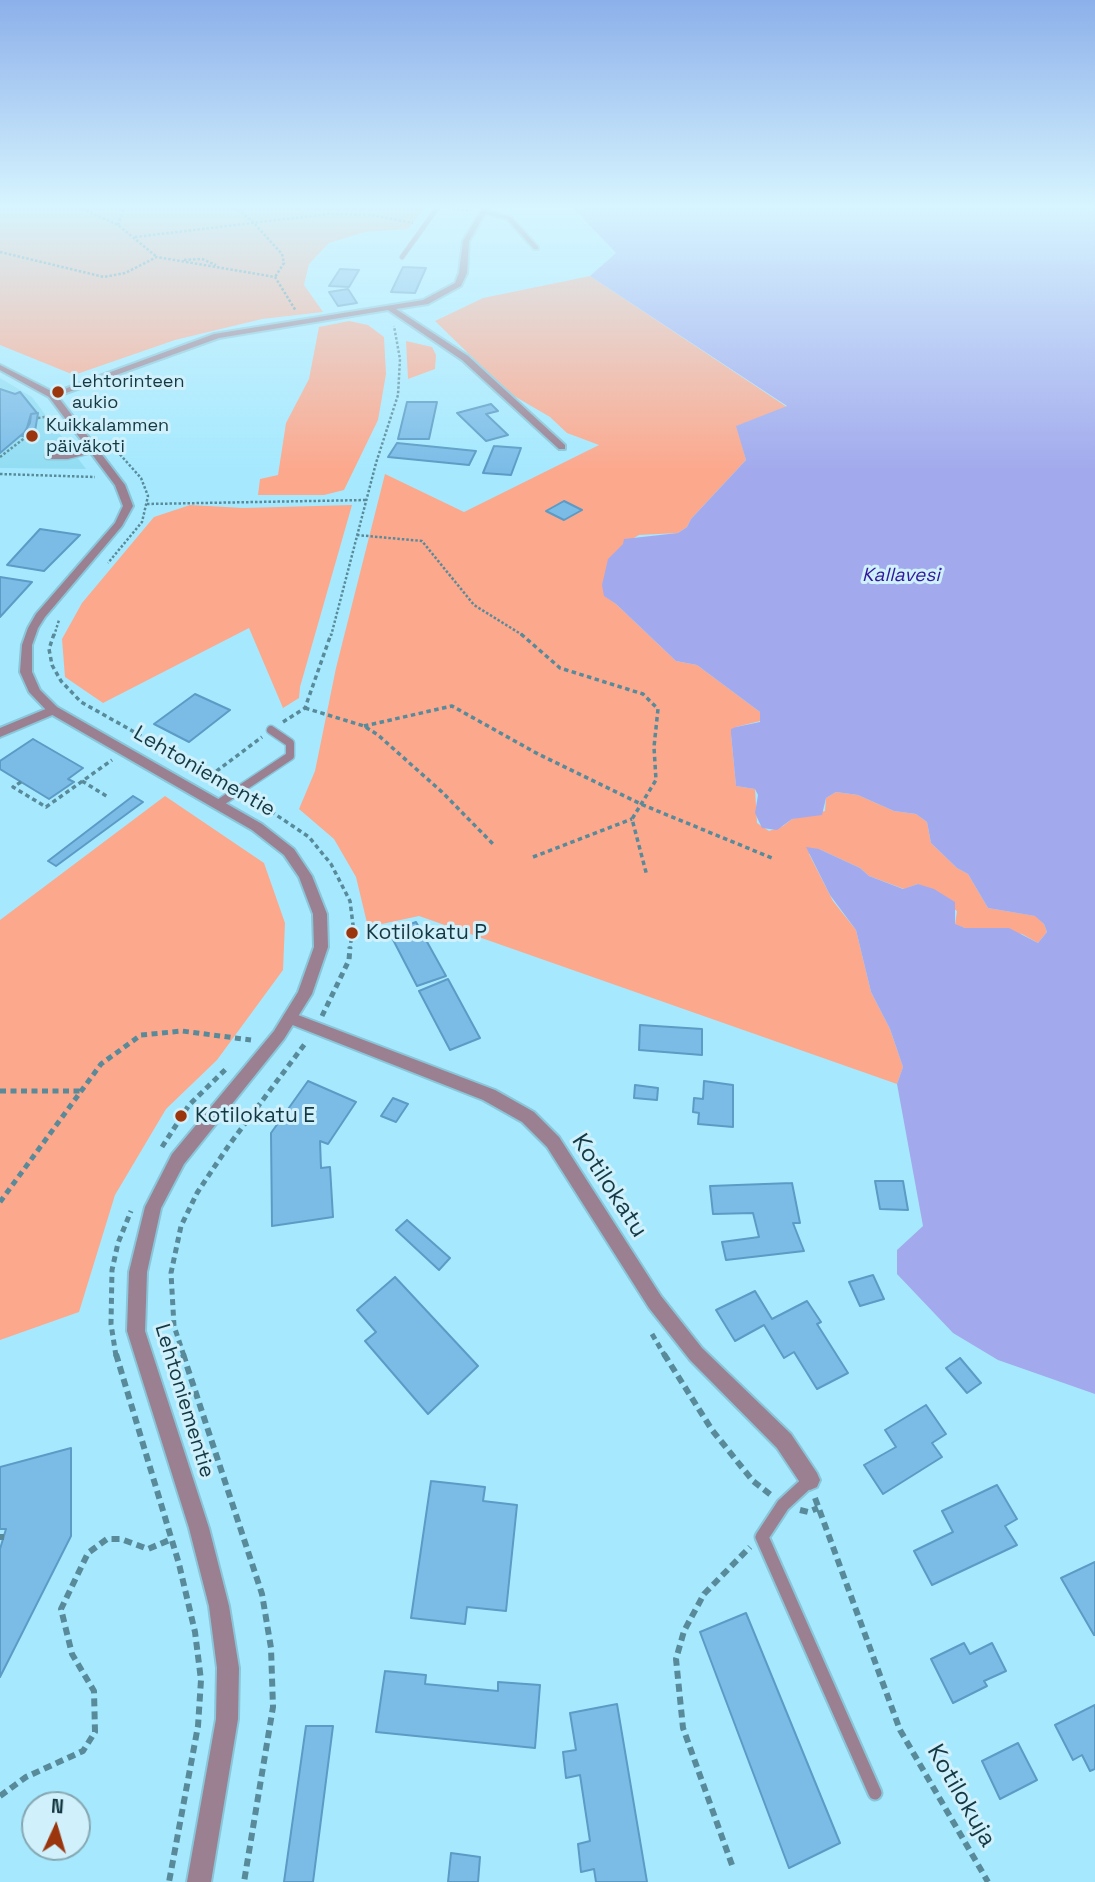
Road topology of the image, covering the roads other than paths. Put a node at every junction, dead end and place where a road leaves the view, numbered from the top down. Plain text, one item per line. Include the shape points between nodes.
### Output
1 (438, 295) edge
2 (390, 308) junction
3 (0, 367) edge
4 (52, 394) junction
5 (562, 447) dead end
6 (95, 449) junction
7 (48, 456) dead end
8 (53, 710) junction
9 (271, 730) road end
10 (0, 733) edge
11 (218, 804) junction
12 (290, 1018) junction
13 (810, 1480) joint
14 (875, 1793) dead end
15 (198, 1882) edge

1 - 2 street via 425,302
2 - 4 street via 217,336
2 - 5 street via 465,358
3 - 4 street
4 - 6 street, Lehtoniementie
6 - 7 lane
6 - 8 street, Lehtoniementie via 120,485 128,506 119,524 40,616 31,633 26,672 35,692
8 - 10 street
8 - 11 street, Lehtoniementie
9 - 11 lane via 290,743 290,756
11 - 12 street, Lehtoniementie via 289,852 306,876 320,914 321,947 305,994
12 - 13 street, Kotilokatu via 489,1096 528,1117 553,1142 655,1302 696,1354 784,1441
12 - 15 street, Lehtoniementie via 178,1159 153,1208 138,1272 136,1331 199,1528 219,1606 228,1668 227,1719
13 - 14 lane via 783,1505 762,1537

